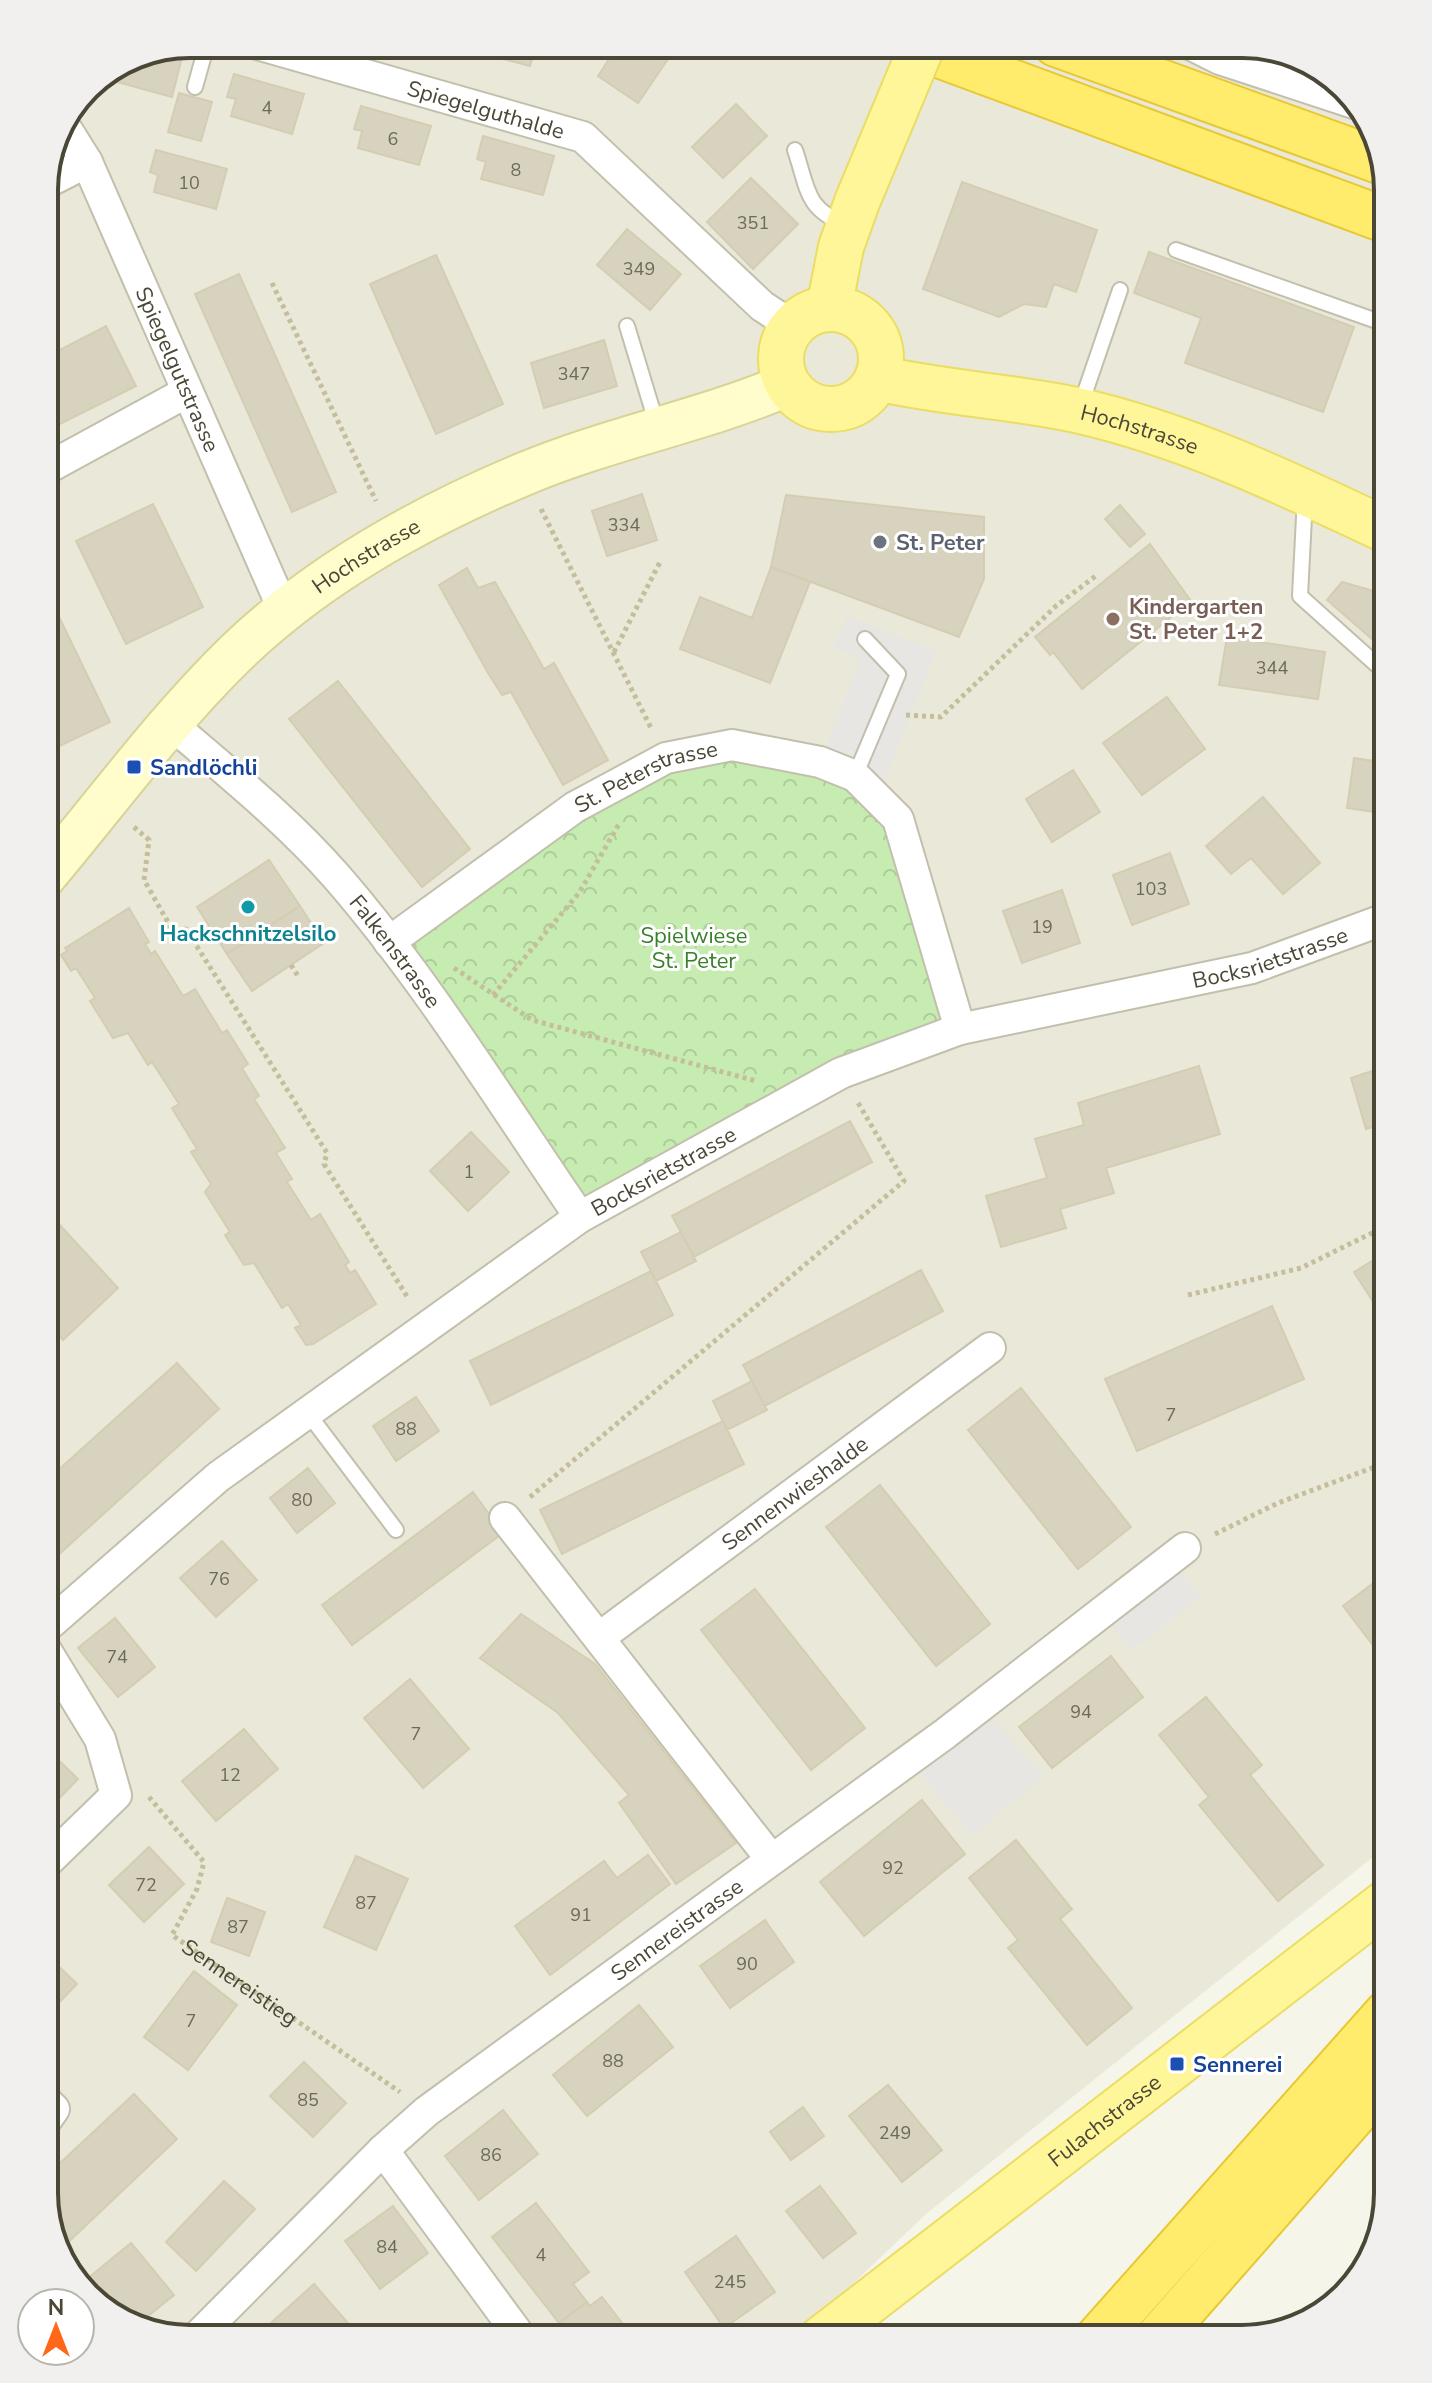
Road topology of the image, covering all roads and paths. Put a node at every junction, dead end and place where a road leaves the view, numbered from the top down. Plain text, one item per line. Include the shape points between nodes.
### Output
1 (203, 58) edge
2 (306, 58) edge
3 (917, 58) edge
4 (947, 58) edge
5 (1095, 58) edge
6 (1245, 58) edge
7 (195, 87) dead end
8 (1332, 94) edge
9 (70, 135) edge
10 (795, 150) dead end
11 (1369, 157) edge
12 (87, 162) junction
13 (59, 176) edge
14 (853, 214) junction
15 (1374, 216) edge
16 (1176, 250) dead end
17 (272, 283) dead end
18 (1120, 290) dead end
19 (811, 317) junction
20 (1374, 320) edge
21 (627, 326) dead end
22 (877, 378) junction
23 (787, 385) junction
24 (185, 393) junction
25 (1079, 411) junction
26 (659, 429) junction
27 (58, 462) edge
28 (523, 474) junction
29 (1305, 492) junction
30 (1374, 524) edge
31 (394, 538) junction
32 (660, 562) dead end
33 (1097, 575) dead end
34 (284, 611) junction
35 (865, 639) dead end
36 (613, 653) junction
37 (1374, 662) edge
38 (881, 713) junction
39 (170, 723) junction
40 (666, 758) junction
41 (855, 776) junction
42 (105, 805) junction
43 (625, 814) dead end
44 (58, 860) edge
45 (1374, 923) edge
46 (389, 942) junction
47 (291, 965) dead end
48 (459, 972) dead end
49 (298, 976) dead end
50 (493, 995) junction
51 (960, 1029) junction
52 (841, 1073) junction
53 (803, 1094) junction
54 (580, 1217) junction
55 (1374, 1232) edge
56 (1188, 1295) dead end
57 (426, 1327) junction
58 (990, 1348) dead end
59 (307, 1412) junction
60 (1374, 1467) edge
61 (505, 1518) joint
62 (396, 1530) dead end
63 (1185, 1548) joint
64 (58, 1617) edge
65 (600, 1637) junction
66 (58, 1670) edge
67 (147, 1795) dead end
68 (58, 1851) edge
69 (771, 1859) junction
70 (1374, 1912) edge
71 (1374, 2028) edge
72 (1374, 2092) edge
73 (427, 2111) junction
74 (383, 2150) junction
75 (209, 2325) edge
76 (512, 2325) edge
77 (839, 2325) edge
78 (1109, 2325) edge
79 (1169, 2325) edge

1 - 7 lane
2 - 19 street, Spiegelguthalde via 583,137 762,306
3 - 14 main road, bridge
4 - 15 highway
5 - 11 highway
6 - 8 street
9 - 12 street, Spiegelgutstrasse
10 - 14 lane via 814,207 824,216
12 - 13 street
12 - 24 street, Spiegelgutstrasse
14 - 19 main road
16 - 20 lane
17 - 31 path
18 - 25 lane
19 - 22 main road via 847,311 874,332 880,349
19 - 23 main road via 780,351
21 - 26 lane
22 - 23 main road via 864,397 832,409 814,407
22 - 25 main road, Hochstrasse
23 - 26 street, Hochstrasse
24 - 27 street
24 - 34 street, Spiegelgutstrasse
25 - 29 main road, Hochstrasse via 1193,447
26 - 28 street, Hochstrasse
28 - 31 street, Hochstrasse
28 - 36 path
29 - 30 main road, Hochstrasse
29 - 37 lane via 1300,596
31 - 34 street, Hochstrasse
32 - 36 path
33 - 38 path via 1056,606 941,717
34 - 39 street, Hochstrasse
35 - 38 lane via 898,674
36 - 40 path
38 - 41 lane
39 - 42 street, Hochstrasse
39 - 46 street, Falkenstrasse via 293,830
40 - 41 street, St. Peterstrasse via 732,745 820,762
40 - 46 street, St. Peterstrasse via 575,807
41 - 51 street, St. Peterstrasse via 898,819
42 - 44 street, Hochstrasse
42 - 57 path via 149,840 144,880 173,931 186,929 327,1153 324,1164
43 - 50 path via 579,893
45 - 51 street, Bocksrietstrasse via 1252,968
46 - 54 street, Falkenstrasse
47 - 49 path
48 - 50 path
50 - 53 path via 532,1020
51 - 52 street, Bocksrietstrasse
52 - 53 street, Bocksrietstrasse
52 - 61 path via 904,1181
53 - 54 street, Bocksrietstrasse
54 - 57 street, Bocksrietstrasse
55 - 56 path via 1301,1268
57 - 59 street, Bocksrietstrasse
58 - 65 street, Sennenwieshalde
59 - 62 lane
59 - 64 street, Bocksrietstrasse via 218,1477
60 - 63 path via 1278,1503
61 - 65 street
63 - 69 street, Sennereistrasse via 946,1733
65 - 69 street
66 - 68 street via 100,1739 116,1795
67 - 73 path, Sennereistieg via 204,1862 197,1889 172,1935
69 - 73 street, Sennereistrasse
70 - 77 main road, Fulachstrasse
71 - 78 highway
72 - 79 highway
73 - 74 street, Sennereistrasse
74 - 75 street, Sennereistrasse
74 - 76 street

